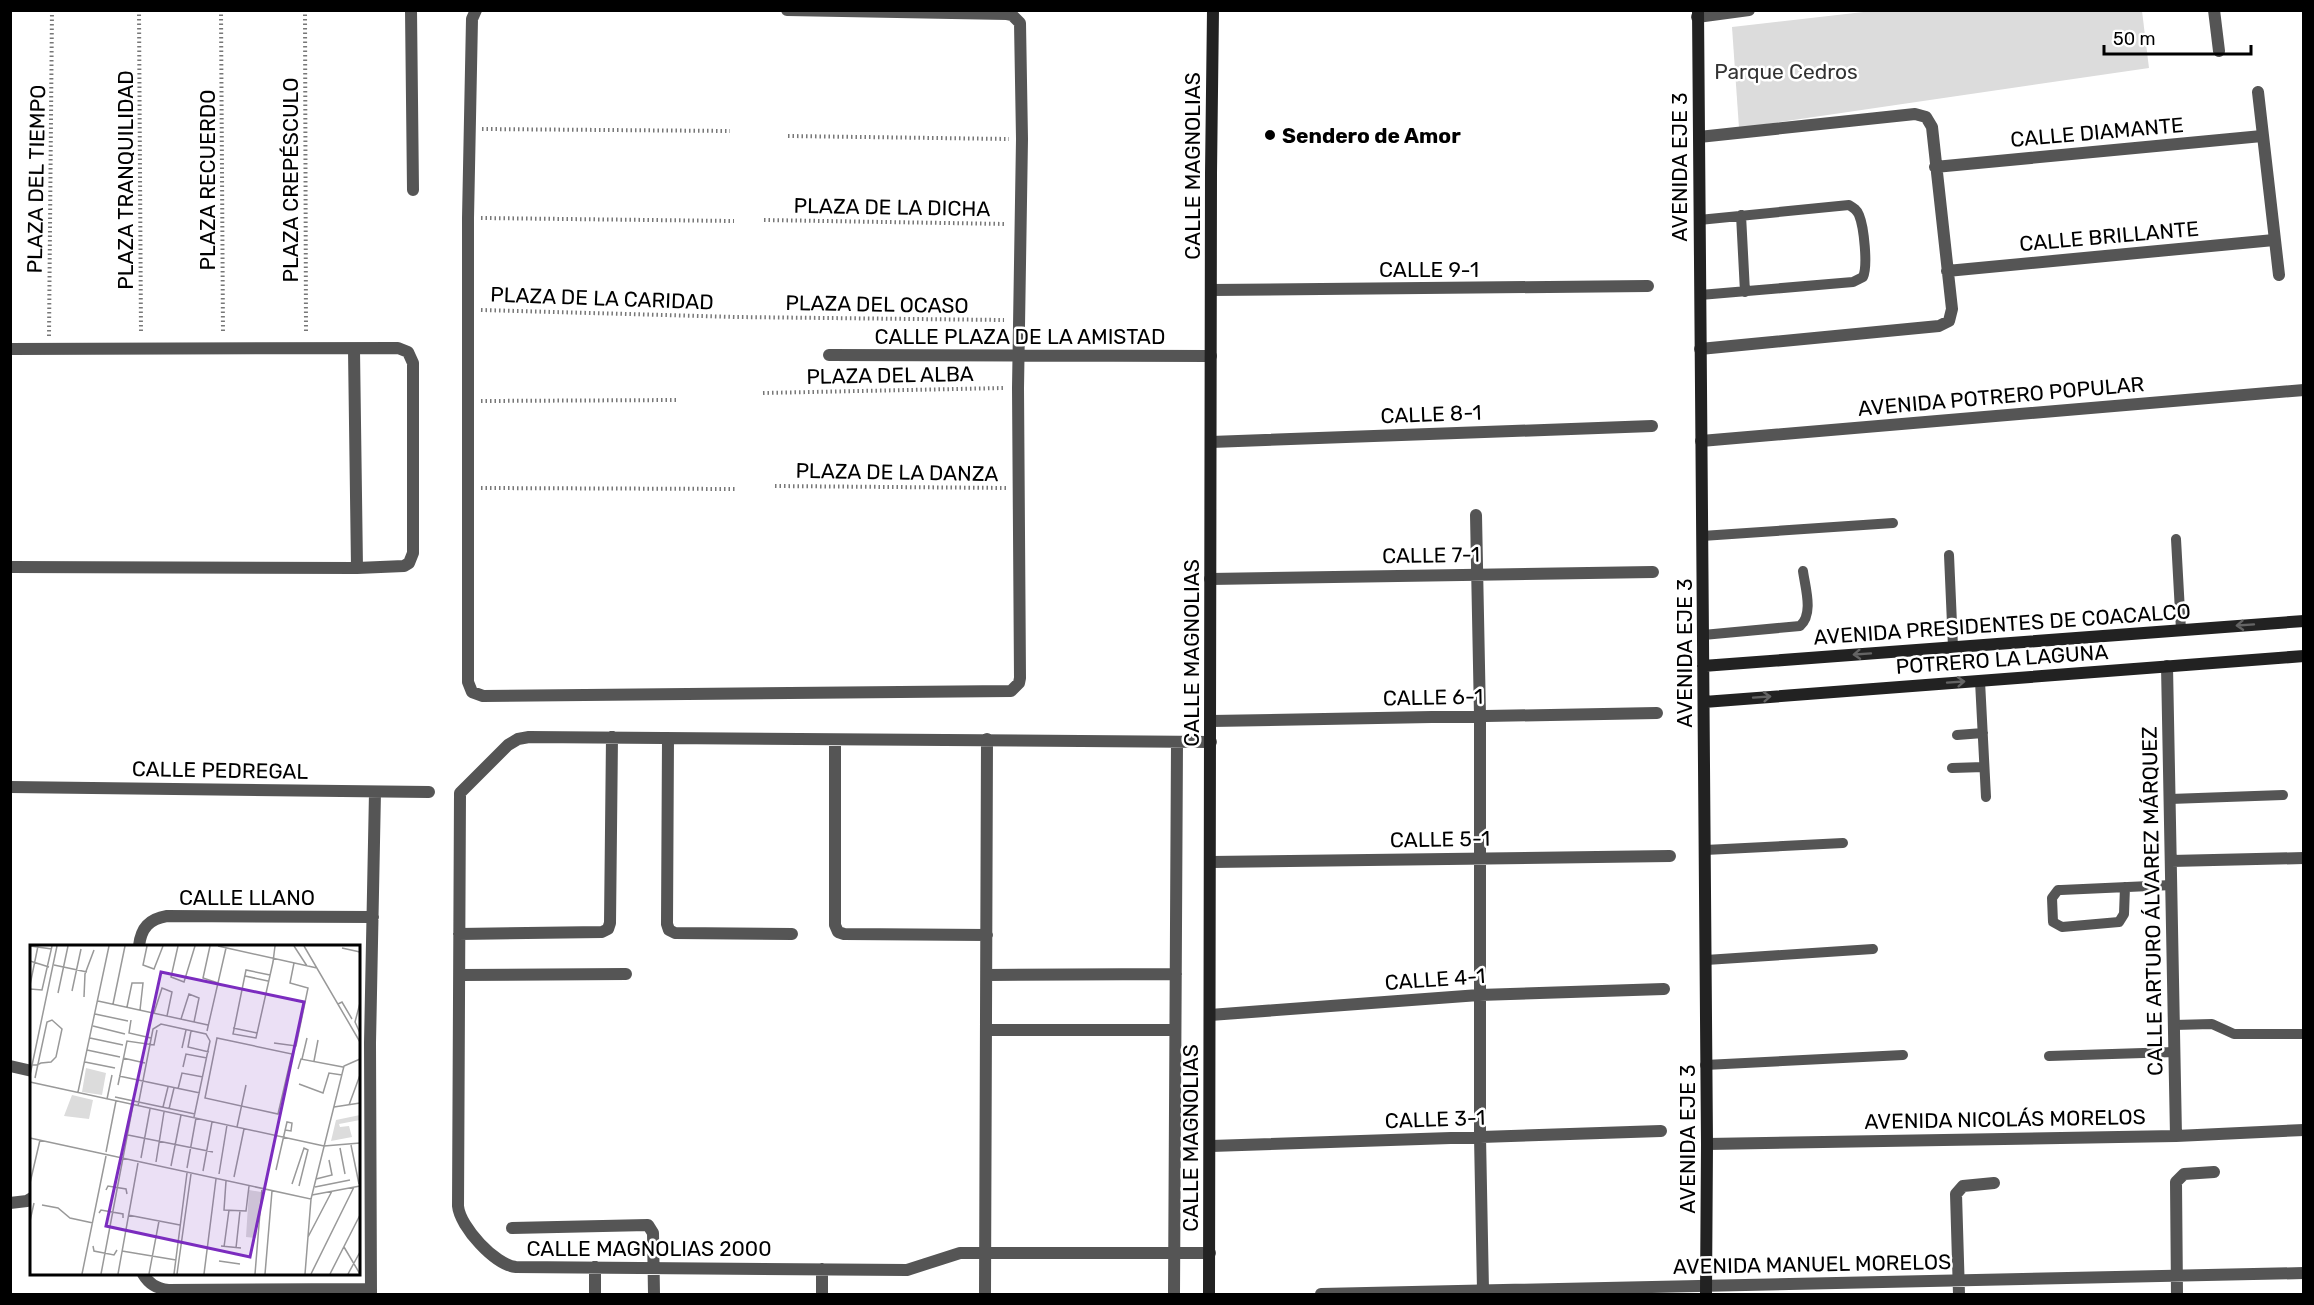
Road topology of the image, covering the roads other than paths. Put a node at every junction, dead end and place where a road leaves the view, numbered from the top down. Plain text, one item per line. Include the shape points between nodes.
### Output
1 (411, 10) edge
2 (476, 10) edge
3 (787, 10) edge
4 (1213, 10) edge
5 (1749, 10) edge
6 (2214, 10) edge
7 (1698, 14) edge
8 (2219, 51) dead end
9 (2258, 92) dead end
10 (2262, 136) junction
11 (1699, 137) junction
12 (1935, 167) junction
13 (413, 190) dead end
14 (1741, 216) junction
15 (1699, 220) junction
16 (2274, 240) junction
17 (1947, 271) junction
18 (2279, 274) dead end
19 (1648, 286) dead end
20 (1211, 290) junction
21 (1745, 292) junction
22 (1700, 295) junction
23 (10, 349) edge
24 (1700, 349) junction
25 (354, 350) junction
26 (829, 355) dead end
27 (1018, 356) junction
28 (1211, 356) junction
29 (2304, 390) edge
30 (1652, 426) dead end
31 (1211, 441) junction
32 (1701, 441) junction
33 (1476, 515) dead end
34 (1893, 523) dead end
35 (1702, 536) junction
36 (2176, 539) dead end
37 (1949, 555) dead end
38 (10, 567) edge
39 (357, 568) junction
40 (1803, 571) dead end
41 (1653, 572) dead end
42 (1476, 573) junction
43 (1210, 579) junction
44 (2304, 621) edge
45 (2181, 630) junction
46 (1703, 635) junction
47 (1953, 647) junction
48 (2304, 656) edge
49 (1703, 666) junction
50 (2167, 666) junction
51 (1980, 681) junction
52 (1704, 702) junction
53 (1657, 713) dead end
54 (1479, 716) junction
55 (1210, 721) junction
56 (1983, 733) junction
57 (1957, 735) dead end
58 (612, 737) junction
59 (668, 738) junction
60 (987, 739) junction
61 (835, 740) junction
62 (1177, 742) junction
63 (1211, 742) junction
64 (1984, 767) junction
65 (1952, 768) dead end
66 (10, 787) edge
67 (375, 792) junction
68 (429, 792) dead end
69 (2283, 795) dead end
70 (1986, 797) dead end
71 (2170, 800) junction
72 (1844, 843) dead end
73 (1705, 850) junction
74 (1670, 856) dead end
75 (1479, 858) junction
76 (2304, 858) edge
77 (2171, 861) junction
78 (1211, 862) junction
79 (2172, 885) junction
80 (2125, 887) junction
81 (372, 917) junction
82 (459, 934) junction
83 (792, 934) dead end
84 (987, 935) junction
85 (139, 945) edge
86 (1873, 949) dead end
87 (1706, 960) junction
88 (626, 974) dead end
89 (1176, 974) junction
90 (459, 975) junction
91 (987, 975) junction
92 (1664, 989) dead end
93 (1479, 995) junction
94 (1210, 1015) junction
95 (2174, 1024) junction
96 (986, 1030) junction
97 (1175, 1030) junction
98 (2304, 1034) edge
99 (364, 1043) edge
100 (2175, 1052) junction
101 (1903, 1055) dead end
102 (2049, 1056) dead end
103 (1705, 1065) junction
104 (10, 1066) edge
105 (30, 1071) edge
106 (2304, 1130) edge
107 (1661, 1131) dead end
108 (2176, 1136) junction
109 (1480, 1137) junction
110 (1707, 1144) junction
111 (1211, 1146) junction
112 (364, 1163) edge
113 (2214, 1172) dead end
114 (1994, 1183) dead end
115 (30, 1199) edge
116 (10, 1203) edge
117 (512, 1228) dead end
118 (1174, 1252) junction
119 (985, 1253) junction
120 (1210, 1253) junction
121 (595, 1267) junction
122 (654, 1267) junction
123 (822, 1269) junction
124 (2304, 1273) edge
125 (144, 1275) edge
126 (2176, 1276) junction
127 (1959, 1281) junction
128 (1483, 1290) junction
129 (1706, 1290) edge
130 (371, 1292) edge
131 (595, 1294) edge
132 (654, 1294) edge
133 (822, 1294) edge
134 (985, 1294) edge
135 (1174, 1294) edge
136 (1209, 1294) edge
137 (1321, 1294) edge
138 (1959, 1294) edge
139 (2177, 1294) edge

1 - 13 street
2 - 27 street via 472,19 468,218 468,682 472,692 483,696 1011,691 1020,678
3 - 27 street via 1007,14 1017,19 1021,29 1022,139
4 - 20 street, CALLE MAGNOLIAS
5 - 7 street
6 - 8 street
7 - 11 street, AVENIDA EJE 3
9 - 10 street
10 - 12 street, CALLE DIAMANTE
10 - 16 street
11 - 12 street via 1916,114 1926,117 1932,127
11 - 15 street, AVENIDA EJE 3
12 - 17 street
14 - 15 lane
14 - 21 lane
14 - 21 lane via 1850,205 1860,218 1866,266 1863,277 1853,282
15 - 22 street, AVENIDA EJE 3
16 - 17 street, CALLE BRILLANTE
16 - 18 street
17 - 24 street via 1952,309 1949,321 1939,326
19 - 20 street, CALLE 9-1
20 - 28 street, CALLE MAGNOLIAS
21 - 22 lane
22 - 24 street, AVENIDA EJE 3
23 - 25 street
24 - 32 street, AVENIDA EJE 3
25 - 39 street
25 - 39 street via 404,349 413,363 412,558 399,568
26 - 27 street, CALLE PLAZA DE LA AMISTAD
27 - 28 street, CALLE PLAZA DE LA AMISTAD
28 - 31 street, CALLE MAGNOLIAS
29 - 32 street, AVENIDA POTRERO POPULAR
30 - 31 street, CALLE 8-1
31 - 43 street, CALLE MAGNOLIAS
32 - 35 street, AVENIDA EJE 3
33 - 42 street
34 - 35 lane
35 - 46 street, AVENIDA EJE 3
36 - 45 lane
37 - 47 lane
38 - 39 street
40 - 46 lane via 1808,611 1800,626
41 - 42 street, CALLE 7-1
42 - 43 street, CALLE 7-1
42 - 54 street
43 - 55 street, CALLE MAGNOLIAS
44 -> 45 street, AVENIDA PRESIDENTES DE COACALCO
45 - 47 street, AVENIDA PRESIDENTES DE COACALCO
46 - 49 street, AVENIDA EJE 3
47 -> 49 street, AVENIDA PRESIDENTES DE COACALCO
48 - 50 street, POTRERO LA LAGUNA
49 - 52 street, AVENIDA EJE 3
50 - 51 street, POTRERO LA LAGUNA
50 - 71 street, CALLE ARTURO ÁLVAREZ MÁRQUEZ
52 -> 51 street, POTRERO LA LAGUNA
51 - 56 lane
52 - 73 street, AVENIDA EJE 3
53 - 54 street, CALLE 6-1
54 - 55 street, CALLE 6-1
54 - 75 street
55 - 63 street, CALLE MAGNOLIAS
56 - 57 lane
56 - 64 lane
58 - 59 street
58 - 82 street, CALLE MAGNOLIAS 2000 via 518,739 460,793
58 - 82 street via 608,930
59 - 61 street
59 - 83 street via 669,930
60 - 61 street
60 - 62 street
60 - 84 street
61 - 84 street via 838,932
62 - 63 street
62 - 89 street
63 - 78 street, CALLE MAGNOLIAS
64 - 65 lane
64 - 70 lane
66 - 67 street, CALLE PEDREGAL
67 - 68 street, CALLE PEDREGAL
67 - 81 street
69 - 71 lane
71 - 77 street, CALLE ARTURO ÁLVAREZ MÁRQUEZ
72 - 73 lane
73 - 87 street, AVENIDA EJE 3
74 - 75 street, CALLE 5-1
75 - 78 street, CALLE 5-1
75 - 93 street
76 - 77 street
77 - 79 street, CALLE ARTURO ÁLVAREZ MÁRQUEZ
78 - 94 street, CALLE MAGNOLIAS
79 - 80 lane
79 - 95 street, CALLE ARTURO ÁLVAREZ MÁRQUEZ
80 - 80 lane via 2058,890 2052,898 2053,922 2062,927 2119,922 2124,914
81 - 85 street, CALLE LLANO via 167,916 147,925
81 - 99 street
82 - 90 street, CALLE MAGNOLIAS 2000
84 - 91 street
86 - 87 lane
87 - 103 street, AVENIDA EJE 3
88 - 90 street
89 - 91 street
89 - 97 street
90 - 121 street, CALLE MAGNOLIAS 2000 via 460,1217 505,1265
91 - 96 street
92 - 93 street, CALLE 4-1
93 - 94 street, CALLE 4-1
93 - 109 street
94 - 111 street, CALLE MAGNOLIAS
95 - 98 lane via 2212,1024 2234,1035
95 - 100 street, CALLE ARTURO ÁLVAREZ MÁRQUEZ
96 - 97 street
96 - 119 street
97 - 118 street
99 - 112 street
100 - 102 lane
100 - 108 street, CALLE ARTURO ÁLVAREZ MÁRQUEZ
101 - 103 lane
103 - 110 street, AVENIDA EJE 3
104 - 105 street
106 - 108 street, AVENIDA NICOLÁS MORELOS
107 - 109 street, CALLE 3-1
108 - 110 street, AVENIDA NICOLÁS MORELOS
109 - 111 street, CALLE 3-1
109 - 128 street
110 - 129 street, AVENIDA EJE 3
111 - 120 street, CALLE MAGNOLIAS
112 - 130 street
113 - 126 street via 2184,1174 2176,1182
114 - 127 street via 1969,1184 1956,1194
115 - 116 street
117 - 122 street via 648,1225 653,1233
118 - 119 street, CALLE MAGNOLIAS 2000
118 - 120 street, CALLE MAGNOLIAS 2000
118 - 135 street
119 - 123 street, CALLE MAGNOLIAS 2000 via 951,1255 907,1270
119 - 134 street
120 - 136 street, CALLE MAGNOLIAS
121 - 122 street, CALLE MAGNOLIAS 2000
121 - 131 street
122 - 123 street, CALLE MAGNOLIAS 2000
122 - 132 street
123 - 133 street
124 - 126 street, AVENIDA MANUEL MORELOS
125 - 130 street via 157,1288 168,1290
126 - 127 street, AVENIDA MANUEL MORELOS
126 - 139 street
127 - 129 street, AVENIDA MANUEL MORELOS
127 - 138 street
128 - 129 street, AVENIDA MANUEL MORELOS
128 - 137 street, AVENIDA MANUEL MORELOS

